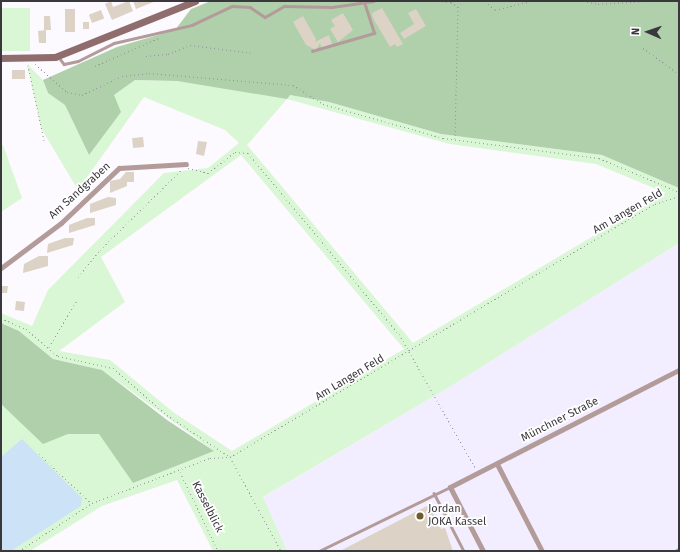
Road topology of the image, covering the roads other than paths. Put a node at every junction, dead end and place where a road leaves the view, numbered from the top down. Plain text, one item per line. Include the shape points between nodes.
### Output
1 (195, 1) edge
2 (374, 1) edge
3 (364, 2) junction
4 (312, 51) dead end
5 (57, 56) junction
6 (1, 58) edge
7 (184, 164) road end
8 (1, 268) edge
9 (679, 370) edge
10 (497, 464) junction
11 (450, 487) junction
12 (434, 493) junction
13 (319, 551) edge
14 (464, 551) edge
15 (483, 551) edge
16 (542, 551) edge

1 - 5 street
2 - 3 lane
3 - 4 lane via 374,33
3 - 5 lane via 332,6 284,6 265,17 250,7 232,6 192,25 114,43 78,61 64,64
5 - 6 street
7 - 8 street, Am Sandgraben via 119,168 60,223
9 - 10 street, Münchner Straße
10 - 11 street, Münchner Straße
10 - 16 street
11 - 12 lane
11 - 15 street
12 - 13 lane
12 - 14 lane

